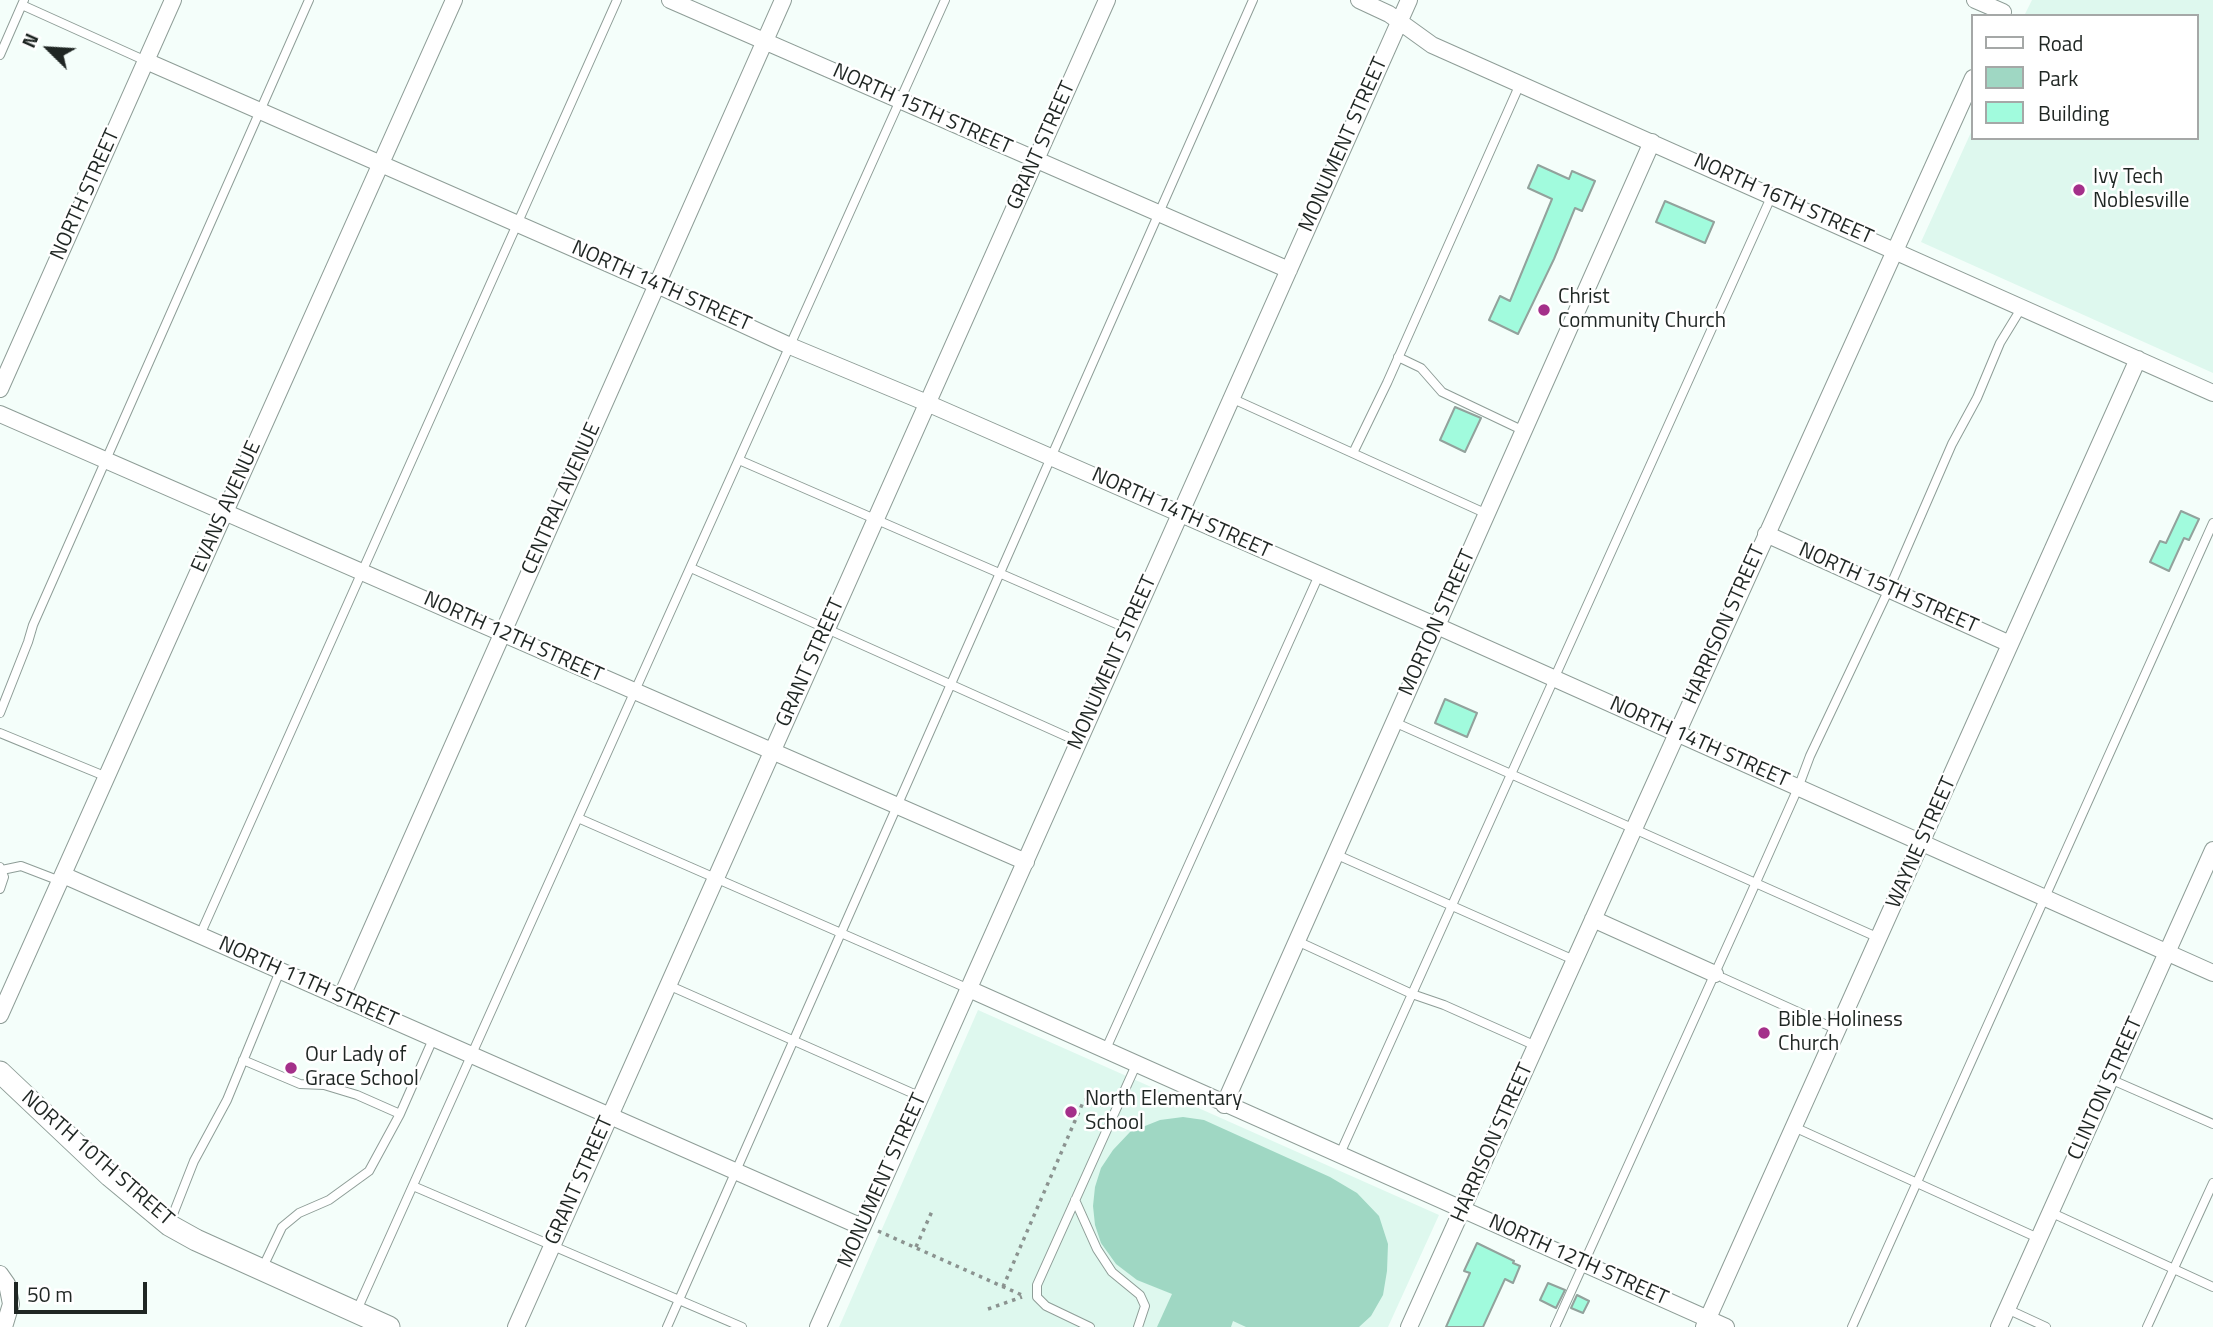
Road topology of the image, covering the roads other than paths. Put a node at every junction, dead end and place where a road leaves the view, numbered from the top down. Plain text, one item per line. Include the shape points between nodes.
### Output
1 (173, 0) edge
2 (309, 0) edge
3 (454, 0) edge
4 (617, 0) edge
5 (670, 0) edge
6 (783, 0) edge
7 (946, 0) edge
8 (1107, 0) edge
9 (1253, 0) edge
10 (1359, 0) edge
11 (1409, 0) edge
12 (1975, 0) edge
13 (23, 3) edge
14 (2004, 9) edge
15 (1400, 21) junction
16 (765, 41) junction
17 (0, 55) edge
18 (146, 61) junction
19 (1972, 80) edge
20 (1520, 84) junction
21 (900, 100) junction
22 (259, 110) junction
23 (1652, 142) junction
24 (1036, 159) junction
25 (381, 163) junction
26 (1772, 195) junction
27 (1159, 213) junction
28 (516, 223) junction
29 (1895, 250) junction
30 (1289, 270) junction
31 (657, 285) junction
32 (2022, 307) junction
33 (790, 345) junction
34 (1398, 357) junction
35 (2138, 359) junction
36 (0, 389) edge
37 (2213, 393) edge
38 (1231, 398) junction
39 (927, 403) junction
40 (0, 414) edge
41 (1524, 431) junction
42 (1353, 453) junction
43 (1051, 457) junction
44 (105, 460) junction
45 (739, 460) junction
46 (225, 512) junction
47 (1180, 513) junction
48 (1487, 514) junction
49 (876, 519) junction
50 (2213, 523) edge
51 (1766, 534) junction
52 (691, 568) junction
53 (361, 572) junction
54 (1000, 573) junction
55 (1319, 575) junction
56 (1889, 589) junction
57 (1437, 626) junction
58 (827, 629) junction
59 (1128, 629) junction
60 (503, 634) junction
61 (2010, 645) junction
62 (1555, 679) junction
63 (951, 684) junction
64 (635, 691) junction
65 (0, 713) edge
66 (1394, 722) junction
67 (0, 733) edge
68 (1676, 733) junction
69 (1079, 742) junction
70 (772, 751) junction
71 (1512, 774) junction
72 (107, 777) junction
73 (1798, 788) junction
74 (897, 806) junction
75 (578, 818) junction
76 (1633, 828) junction
77 (1922, 843) junction
78 (2213, 850) edge
79 (1335, 854) junction
80 (1026, 862) junction
81 (1, 869) edge
82 (61, 878) junction
83 (716, 878) junction
84 (1756, 883) junction
85 (0, 889) edge
86 (2045, 898) junction
87 (1452, 905) junction
88 (1593, 919) junction
89 (841, 933) junction
90 (200, 935) junction
91 (1879, 938) junction
92 (1297, 941) junction
93 (2167, 951) junction
94 (1574, 960) junction
95 (280, 971) junction
96 (2213, 973) edge
97 (1719, 976) junction
98 (668, 985) junction
99 (5, 989) edge
100 (969, 989) junction
101 (1412, 994) junction
102 (341, 998) junction
103 (0, 1014) edge
104 (1838, 1030) junction
105 (433, 1039) junction
106 (793, 1040) junction
107 (1536, 1046) junction
108 (1105, 1051) junction
109 (472, 1055) junction
110 (243, 1060) junction
111 (1136, 1065) junction
112 (0, 1072) edge
113 (2110, 1079) junction
114 (921, 1097) junction
115 (1224, 1105) junction
116 (400, 1114) junction
117 (609, 1116) junction
118 (2213, 1124) edge
119 (1794, 1127) junction
120 (1339, 1156) junction
121 (735, 1171) junction
122 (1917, 1182) junction
123 (2213, 1183) edge
124 (413, 1186) junction
125 (1075, 1200) junction
126 (1463, 1210) junction
127 (2050, 1212) junction
128 (169, 1225) junction
129 (862, 1227) junction
130 (2038, 1238) junction
131 (552, 1246) junction
132 (1583, 1264) junction
133 (2174, 1268) junction
134 (262, 1269) junction
135 (0, 1274) edge
136 (2213, 1287) edge
137 (678, 1300) junction
138 (2007, 1309) junction
139 (356, 1312) junction
140 (1706, 1323) edge
141 (4, 1327) edge
142 (389, 1327) edge
143 (516, 1327) edge
144 (667, 1327) edge
145 (742, 1327) edge
146 (818, 1327) edge
147 (1090, 1327) edge
148 (1138, 1327) edge
149 (1409, 1327) edge
150 (1555, 1327) edge
151 (1726, 1327) edge
152 (1852, 1327) edge
153 (1998, 1327) edge
154 (2046, 1327) edge
155 (2147, 1327) edge

1 - 18 street, NORTH STREET
2 - 22 lane
3 - 25 street, EVANS AVENUE
4 - 28 lane
5 - 16 street, NORTH 15TH STREET
6 - 16 street, CENTRAL AVENUE
7 - 21 lane
8 - 24 street, GRANT STREET
9 - 27 lane
10 - 15 street, NORTH 16TH STREET
11 - 15 street, MONUMENT STREET
12 - 14 street
13 - 17 lane
13 - 18 lane
15 - 20 street, NORTH 16TH STREET via 1432,44
15 - 30 street, MONUMENT STREET
16 - 21 street, NORTH 15TH STREET
16 - 31 street, CENTRAL AVENUE
18 - 22 street, NORTH 14TH STREET
18 - 36 street, NORTH STREET
19 - 29 street, HARRISON STREET
20 - 23 street, NORTH 16TH STREET
20 - 34 lane
21 - 24 street, NORTH 15TH STREET
21 - 33 lane
22 - 25 street, NORTH 14TH STREET
22 - 44 lane
23 - 26 street, NORTH 16TH STREET
23 - 41 street, MORTON STREET
24 - 27 street, NORTH 15TH STREET
24 - 39 street, GRANT STREET
25 - 28 street, NORTH 14TH STREET
25 - 46 street, EVANS AVENUE
26 - 29 street, NORTH 16TH STREET
26 - 62 lane
27 - 30 street, NORTH 15TH STREET
27 - 43 lane
28 - 31 street, NORTH 14TH STREET
28 - 53 lane
29 - 32 street, NORTH 16TH STREET
29 - 51 street, HARRISON STREET
30 - 38 street, MONUMENT STREET
31 - 33 street, NORTH 14TH STREET
31 - 60 street, CENTRAL AVENUE
32 - 35 street, NORTH 16TH STREET
32 - 56 lane via 1952,444
33 - 39 street, NORTH 14TH STREET
33 - 45 lane
34 - 41 lane via 1421,368 1442,392
34 - 42 lane
35 - 37 street, NORTH 16TH STREET
35 - 61 street, WAYNE STREET
38 - 42 lane
38 - 47 street, MONUMENT STREET
39 - 43 street, NORTH 14TH STREET
39 - 49 street, GRANT STREET
40 - 44 street, NORTH 12TH STREET
41 - 48 street, MORTON STREET
42 - 48 lane
43 - 47 street, NORTH 14TH STREET
43 - 54 lane
44 - 46 street, NORTH 12TH STREET
44 - 65 lane
45 - 49 lane
45 - 52 lane
46 - 53 street, NORTH 12TH STREET
46 - 72 street, EVANS AVENUE
47 - 55 street, NORTH 14TH STREET
47 - 59 street, MONUMENT STREET
48 - 57 street, MORTON STREET
49 - 54 lane
49 - 58 street, GRANT STREET
50 - 86 lane
51 - 56 street, NORTH 15TH STREET
51 - 68 street, HARRISON STREET
52 - 58 lane
52 - 64 lane
53 - 60 street, NORTH 12TH STREET
53 - 90 lane
54 - 59 lane
54 - 63 lane
55 - 57 street, NORTH 14TH STREET
55 - 108 lane
56 - 61 street, NORTH 15TH STREET
56 - 73 lane
57 - 62 street, NORTH 14TH STREET
57 - 66 street, MORTON STREET
58 - 63 lane
58 - 70 street, GRANT STREET
59 - 69 street, MONUMENT STREET
60 - 64 street, NORTH 12TH STREET
60 - 102 street, CENTRAL AVENUE
61 - 77 street, WAYNE STREET
62 - 68 street, NORTH 14TH STREET
62 - 71 lane
63 - 69 lane
63 - 74 lane
64 - 70 street, NORTH 12TH STREET
64 - 75 lane
66 - 71 lane
66 - 79 street, MORTON STREET
67 - 72 lane
68 - 73 street, NORTH 14TH STREET
68 - 76 street, HARRISON STREET
69 - 80 street, MONUMENT STREET
70 - 74 street, NORTH 12TH STREET
70 - 83 street, GRANT STREET
71 - 76 lane
71 - 87 lane
72 - 82 street, EVANS AVENUE
73 - 77 street, NORTH 14TH STREET
73 - 84 lane
74 - 80 street, NORTH 12TH STREET
74 - 89 lane
75 - 83 lane
75 - 109 lane
76 - 84 lane
76 - 88 street, HARRISON STREET
77 - 86 street, NORTH 14TH STREET
77 - 91 street, WAYNE STREET
78 - 93 street, CLINTON STREET
79 - 87 lane
79 - 92 street, MORTON STREET
80 - 100 street, MONUMENT STREET
81 - 82 lane via 22,866
81 - 85 lane
82 - 90 street, NORTH 11TH STREET
82 - 99 street, EVANS AVENUE
83 - 89 lane
83 - 98 street, GRANT STREET
84 - 91 lane
84 - 97 lane
86 - 93 street, NORTH 14TH STREET
86 - 122 lane
87 - 94 lane
87 - 101 lane
88 - 94 street, HARRISON STREET
88 - 97 street
89 - 100 lane
89 - 106 lane
90 - 95 street, NORTH 11TH STREET
91 - 104 street, WAYNE STREET
92 - 101 lane
92 - 115 street, MORTON STREET
93 - 96 street, NORTH 14TH STREET
93 - 113 street, CLINTON STREET
94 - 107 street, HARRISON STREET
95 - 102 street, NORTH 11TH STREET
95 - 110 lane
97 - 104 lane
97 - 132 lane
98 - 106 lane
98 - 117 street, GRANT STREET
99 - 103 street, EVANS AVENUE
100 - 108 street, NORTH 12TH STREET
100 - 114 street, MONUMENT STREET
101 - 107 lane
101 - 120 lane
102 - 105 street, NORTH 11TH STREET
104 - 119 street, WAYNE STREET
105 - 109 street, NORTH 11TH STREET
105 - 116 lane
106 - 114 lane
106 - 121 lane
107 - 126 street, HARRISON STREET
108 - 111 street, NORTH 12TH STREET
109 - 117 street, NORTH 11TH STREET
109 - 124 lane
110 - 116 lane via 300,1084 324,1085
110 - 128 lane
111 - 115 street, NORTH 12TH STREET
111 - 125 lane
112 - 128 main road, NORTH 10TH STREET
113 - 118 lane
113 - 127 street, CLINTON STREET
114 - 129 street, MONUMENT STREET
115 - 120 street, NORTH 12TH STREET
116 - 134 lane via 369,1171 282,1227
117 - 121 street, NORTH 11TH STREET
117 - 131 street, GRANT STREET
119 - 122 lane
119 - 140 street, WAYNE STREET
120 - 126 street, NORTH 12TH STREET
121 - 129 street, NORTH 11TH STREET
121 - 137 lane
122 - 130 lane
122 - 152 lane
123 - 133 lane
124 - 131 lane
124 - 139 lane
125 - 147 lane via 1037,1285 1037,1297
125 - 148 lane via 1104,1261 1140,1295 1145,1306
126 - 132 street, NORTH 12TH STREET
126 - 149 street, HARRISON STREET
127 - 130 street, CLINTON STREET
127 - 133 lane
128 - 134 main road, NORTH 10TH STREET
129 - 146 street, MONUMENT STREET
130 - 138 street, CLINTON STREET
131 - 137 lane
131 - 143 street, GRANT STREET
132 - 140 street, NORTH 12TH STREET
132 - 150 lane
133 - 136 lane
133 - 155 lane
134 - 139 main road, NORTH 10TH STREET
135 - 141 street via 11,1304
137 - 144 lane
137 - 145 lane
138 - 153 street, CLINTON STREET
138 - 154 lane
139 - 142 main road, NORTH 10TH STREET
140 - 151 street, NORTH 12TH STREET

